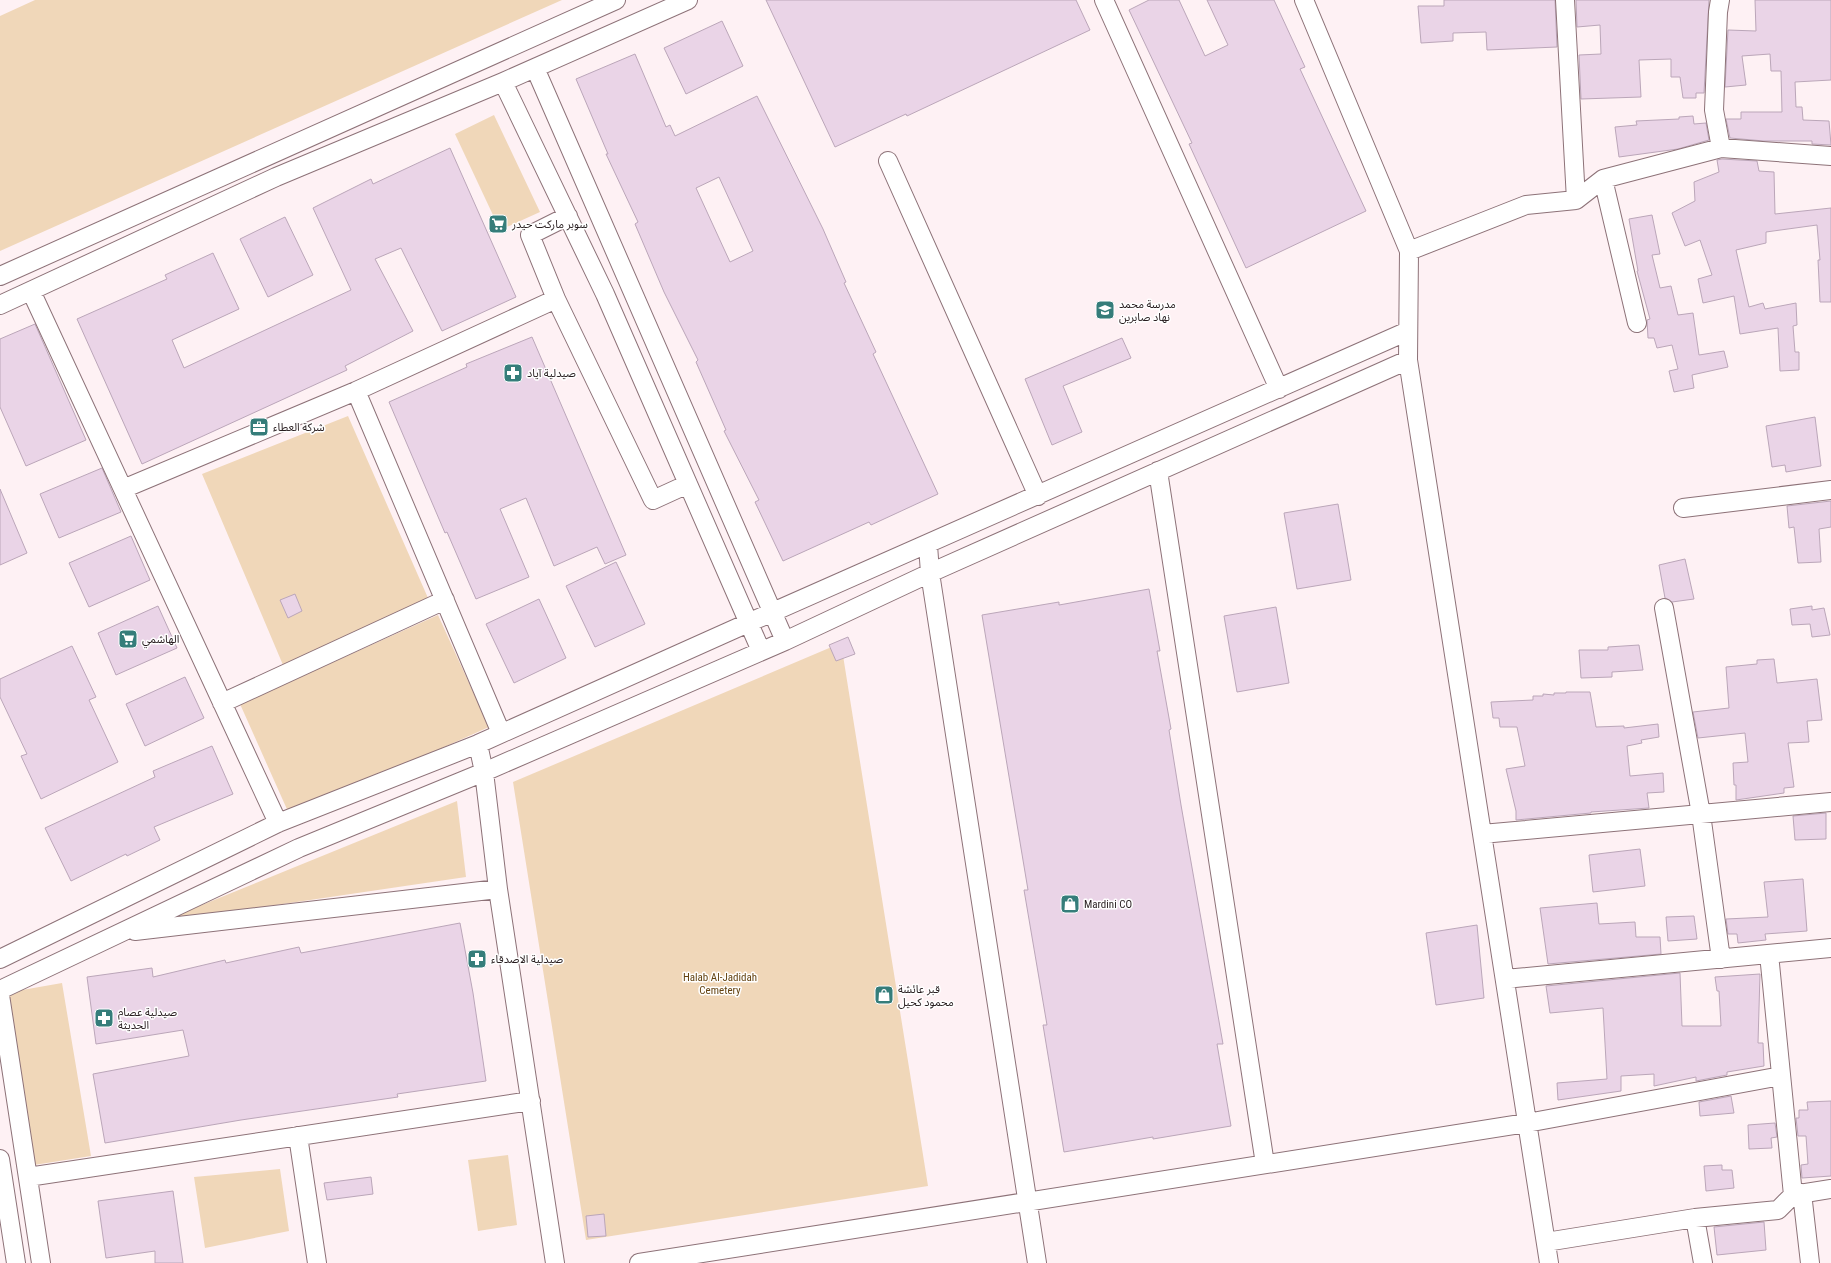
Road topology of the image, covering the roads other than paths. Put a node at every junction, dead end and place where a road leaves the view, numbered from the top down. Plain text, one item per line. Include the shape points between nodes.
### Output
1 (616, 0) edge
2 (688, 0) edge
3 (1104, 0) edge
4 (1304, 0) edge
5 (1565, 0) edge
6 (1720, 0) edge
7 (535, 68) junction
8 (503, 82) junction
9 (1721, 148) junction
10 (1831, 156) edge
11 (888, 162) dead end
12 (1603, 179) junction
13 (1576, 200) junction
14 (568, 216) junction
15 (1409, 251) junction
16 (0, 276) edge
17 (629, 284) junction
18 (31, 291) junction
19 (605, 294) junction
20 (556, 299) junction
21 (0, 305) edge
22 (1637, 323) dead end
23 (1408, 331) junction
24 (1408, 360) junction
25 (1279, 389) junction
26 (356, 391) junction
27 (1158, 472) junction
28 (688, 484) junction
29 (122, 489) junction
30 (1831, 490) edge
31 (1038, 496) junction
32 (1683, 508) dead end
33 (928, 545) junction
34 (930, 573) junction
35 (445, 600) junction
36 (1664, 608) dead end
37 (772, 612) junction
38 (748, 623) junction
39 (785, 641) junction
40 (761, 651) junction
41 (222, 703) junction
42 (501, 734) junction
43 (478, 744) junction
44 (484, 772) junction
45 (1831, 802) edge
46 (1701, 814) junction
47 (278, 823) junction
48 (1482, 834) junction
49 (498, 889) junction
50 (121, 933) junction
51 (1831, 948) edge
52 (1769, 954) junction
53 (0, 959) edge
54 (1721, 959) junction
55 (1505, 979) junction
56 (0, 990) edge
57 (0, 995) edge
58 (1781, 1076) junction
59 (531, 1101) junction
60 (1527, 1123) junction
61 (298, 1136) junction
62 (0, 1159) edge
63 (1265, 1164) junction
64 (28, 1177) junction
65 (1831, 1189) edge
66 (1797, 1194) junction
67 (1028, 1202) junction
68 (1695, 1218) junction
69 (1546, 1242) junction
70 (16, 1263) edge
71 (41, 1263) edge
72 (317, 1263) edge
73 (555, 1263) edge
74 (639, 1263) edge
75 (1037, 1263) edge
76 (1549, 1263) edge
77 (1703, 1263) edge
78 (1810, 1263) edge

1 - 16 street
2 - 7 street
3 - 25 street
4 - 15 street
5 - 13 street
6 - 9 street via 1714,110
7 - 8 street
7 - 17 street
8 - 14 street
8 - 18 street via 276,177
9 - 10 street
9 - 12 street
11 - 31 street
12 - 13 street
12 - 22 street
13 - 15 street via 1526,205
14 - 19 street
14 - 20 street via 530,235
15 - 23 street
17 - 19 street
17 - 37 street
18 - 21 street
18 - 29 street
19 - 28 street
20 - 26 street
20 - 28 street via 653,500
23 - 24 street
23 - 25 street
24 - 27 street
24 - 48 street
25 - 31 street
26 - 29 street
26 - 35 street
27 - 34 street
27 - 63 street
28 - 38 street
29 - 41 street
30 - 32 street
31 - 33 street
33 - 34 street
33 - 37 street
34 - 39 street
34 - 67 street
35 - 41 street
35 - 42 street
36 - 46 street
37 - 38 street
37 - 39 street
38 - 40 street
38 - 42 street
39 - 40 street
40 - 44 street
41 - 47 street
42 - 43 street
43 - 44 street
43 - 47 street
44 - 49 street
44 - 50 street via 299,848
45 - 46 street
46 - 48 street
46 - 54 street
47 - 53 street
48 - 55 street
49 - 50 street
49 - 59 street
50 - 56 street
51 - 52 street
52 - 54 street
52 - 58 street
54 - 55 street
55 - 60 street
57 - 64 street
58 - 60 street
58 - 66 street
59 - 61 street
59 - 73 street
60 - 63 street
60 - 69 street
61 - 64 street
61 - 72 street
62 - 70 street
63 - 67 street
64 - 71 street
65 - 66 street
66 - 68 street via 1778,1210
66 - 78 street
67 - 74 street
67 - 75 street
68 - 69 street
68 - 77 street
69 - 76 street

